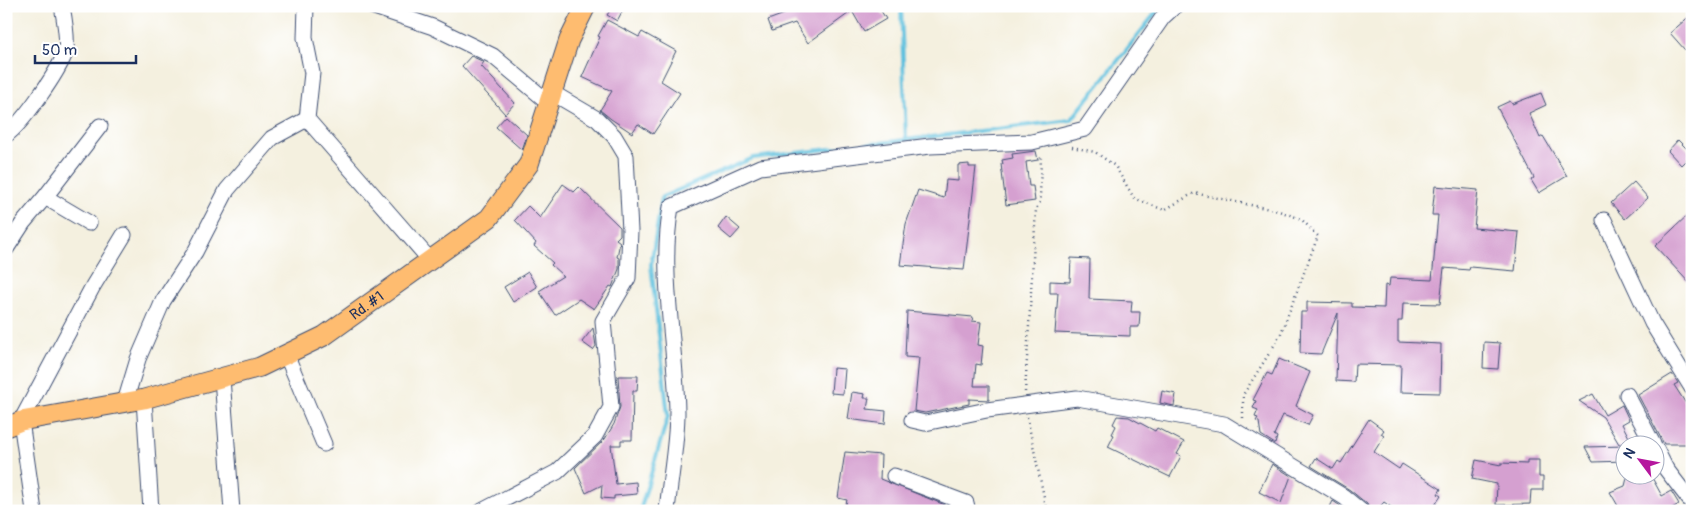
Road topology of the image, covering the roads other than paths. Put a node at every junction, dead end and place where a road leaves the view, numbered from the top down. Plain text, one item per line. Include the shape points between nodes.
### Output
1 (62, 6) edge
2 (306, 6) edge
3 (371, 6) edge
4 (586, 6) edge
5 (1175, 6) edge
6 (549, 97) junction
7 (307, 118) junction
8 (100, 126) dead end
9 (6, 135) edge
10 (45, 197) junction
11 (1604, 220) dead end
12 (89, 223) dead end
13 (124, 235) dead end
14 (6, 249) edge
15 (430, 260) junction
16 (286, 354) junction
17 (222, 378) junction
18 (1692, 388) edge
19 (1627, 395) dead end
20 (144, 399) junction
21 (125, 402) junction
22 (912, 420) dead end
23 (14, 424) edge
24 (1648, 434) edge
25 (324, 444) dead end
26 (1666, 469) edge
27 (894, 476) dead end
28 (1692, 499) edge
29 (34, 511) edge
30 (151, 511) edge
31 (232, 511) edge
32 (482, 511) edge
33 (667, 511) edge
34 (968, 511) edge
35 (1361, 511) edge

1 - 9 street via 66,52 15,128
2 - 7 street via 304,38 312,73
3 - 6 street via 433,27 493,56
4 - 6 main road, Rd. #1 via 569,40
5 - 33 street via 1163,17 1085,129 1042,140 999,145 930,146 760,167 671,207 666,233 677,413
6 - 15 main road, Rd. #1 via 529,164 489,218
6 - 32 street via 597,119 614,136 626,156 630,231 628,278 603,321 611,407 595,436 557,472
7 - 15 street
7 - 21 street via 272,138 227,190 195,252 164,301 138,359
8 - 10 street
10 - 12 street
10 - 14 street via 22,223
11 - 18 street via 1652,323
13 - 23 street
15 - 16 main road, Rd. #1 via 324,336
16 - 17 main road, Rd. #1 via 260,367
16 - 25 street
17 - 20 main road, Rd. #1
17 - 31 street
19 - 24 street
20 - 21 main road, Rd. #1
20 - 30 street
21 - 23 main road, Rd. #1
22 - 35 street via 925,423 1024,404 1077,398 1224,424 1344,497
23 - 29 street
26 - 28 street via 1688,500
27 - 34 street via 966,502

